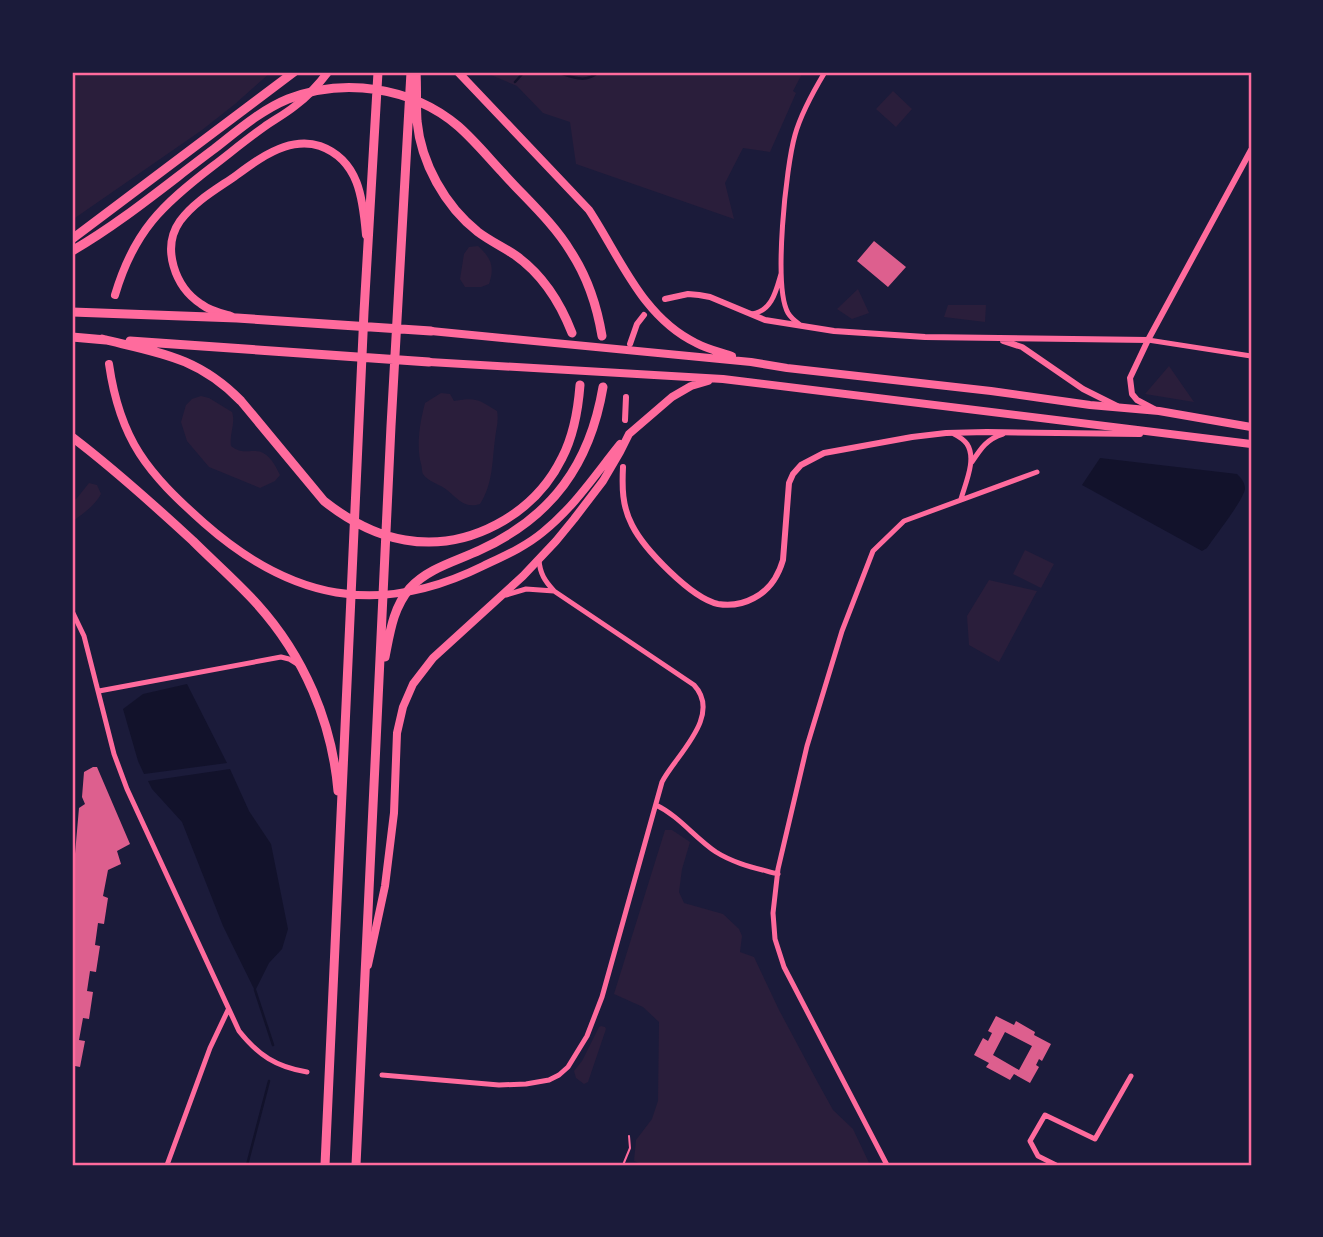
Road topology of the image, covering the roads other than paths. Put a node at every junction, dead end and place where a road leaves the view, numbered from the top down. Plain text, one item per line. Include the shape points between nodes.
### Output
1 (294, 72) edge
2 (328, 72) edge
3 (378, 72) edge
4 (411, 72) edge
5 (416, 72) edge
6 (458, 72) edge
7 (825, 72) edge
8 (1251, 150) edge
9 (72, 239) edge
10 (72, 251) edge
11 (367, 255) junction
12 (782, 271) junction
13 (115, 295) dead end
14 (666, 299) dead end
15 (72, 312) edge
16 (749, 314) junction
17 (644, 315) dead end
18 (237, 318) junction
19 (803, 327) junction
20 (426, 330) joint
21 (572, 332) dead end
22 (602, 336) dead end
23 (72, 337) edge
24 (980, 338) junction
25 (103, 339) junction
26 (1148, 340) junction
27 (630, 344) dead end
28 (1251, 356) edge
29 (424, 361) joint
30 (751, 362) junction
31 (109, 363) dead end
32 (723, 379) junction
33 (580, 386) dead end
34 (603, 387) dead end
35 (626, 397) dead end
36 (1122, 408) junction
37 (1159, 411) junction
38 (625, 420) dead end
39 (1251, 427) edge
40 (1007, 432) junction
41 (953, 433) junction
42 (629, 434) junction
43 (1165, 434) junction
44 (72, 437) edge
45 (1251, 444) edge
46 (971, 464) junction
47 (623, 467) dead end
48 (1037, 472) dead end
49 (961, 499) junction
50 (539, 560) junction
51 (554, 592) junction
52 (501, 597) junction
53 (72, 611) edge
54 (301, 666) junction
55 (99, 691) junction
56 (379, 694) junction
57 (656, 805) junction
58 (341, 828) junction
59 (778, 874) junction
60 (366, 978) junction
61 (228, 1010) junction
62 (307, 1072) dead end
63 (382, 1075) dead end
64 (1131, 1076) dead end
65 (167, 1165) edge
66 (326, 1165) edge
67 (356, 1165) edge
68 (887, 1165) edge
69 (1056, 1165) edge

1 - 9 highway
2 - 13 main road via 296,106 165,205 135,245
3 - 11 highway
4 - 56 highway
5 - 21 highway via 419,133 440,188 471,226 535,272
6 - 30 main road via 589,210 655,313 696,343
7 - 12 street via 804,111 787,169
8 - 26 street
10 - 22 highway via 257,116 288,99 321,90 371,88 438,111 510,181 572,253 592,296
11 - 18 main road via 358,184 345,162 313,144 274,151 202,199 173,234 172,262 182,285 200,304
11 - 58 highway
12 - 16 street via 769,304
12 - 19 street via 787,312
14 - 16 street via 699,295
15 - 18 highway
16 - 19 street
17 - 27 street
18 - 20 highway
19 - 24 street
20 - 30 main road
23 - 25 highway
24 - 26 street
24 - 36 street via 1022,347 1083,389
25 - 29 highway
25 - 33 highway via 181,359 201,369 241,401 312,489 333,508 375,531 419,541 481,532 531,500 566,450
26 - 28 street
26 - 37 street via 1129,384 1137,400
29 - 32 main road
30 - 36 main road
31 - 42 main road via 112,388 132,441 173,495 222,539 271,571 333,592 378,595 417,591 474,571 529,542 569,508
32 - 42 main road via 691,386
32 - 43 main road
34 - 56 highway via 583,455 542,510 508,536 426,575 402,599 391,624
35 - 38 street
36 - 37 main road
37 - 39 main road
40 - 41 street
40 - 43 street
40 - 46 street via 985,443
41 - 46 street via 968,444
41 - 47 street via 824,453 801,465 787,492 779,572 764,592 740,604 704,599 640,540 626,510
42 - 50 main road via 588,501
43 - 45 main road
44 - 54 highway via 160,510 240,586 282,635
46 - 49 street
48 - 49 street
49 - 59 street via 904,521 873,551 842,631 807,746
50 - 51 street via 540,573
50 - 52 main road
51 - 52 street via 526,589
51 - 57 street via 698,689 703,710 698,730 667,773
52 - 60 main road via 433,657 420,673 400,717 385,886
53 - 55 street
54 - 55 street via 281,657
54 - 58 highway via 331,746
55 - 61 street via 127,789
56 - 60 highway
57 - 59 street via 715,851
57 - 63 street via 602,997 587,1036 568,1067 550,1080 526,1084
58 - 66 highway
59 - 68 street via 773,913 784,967
60 - 67 highway
61 - 62 street via 239,1031 261,1055
61 - 65 street via 209,1048
64 - 69 street via 1095,1139 1045,1115 1030,1141 1038,1156

